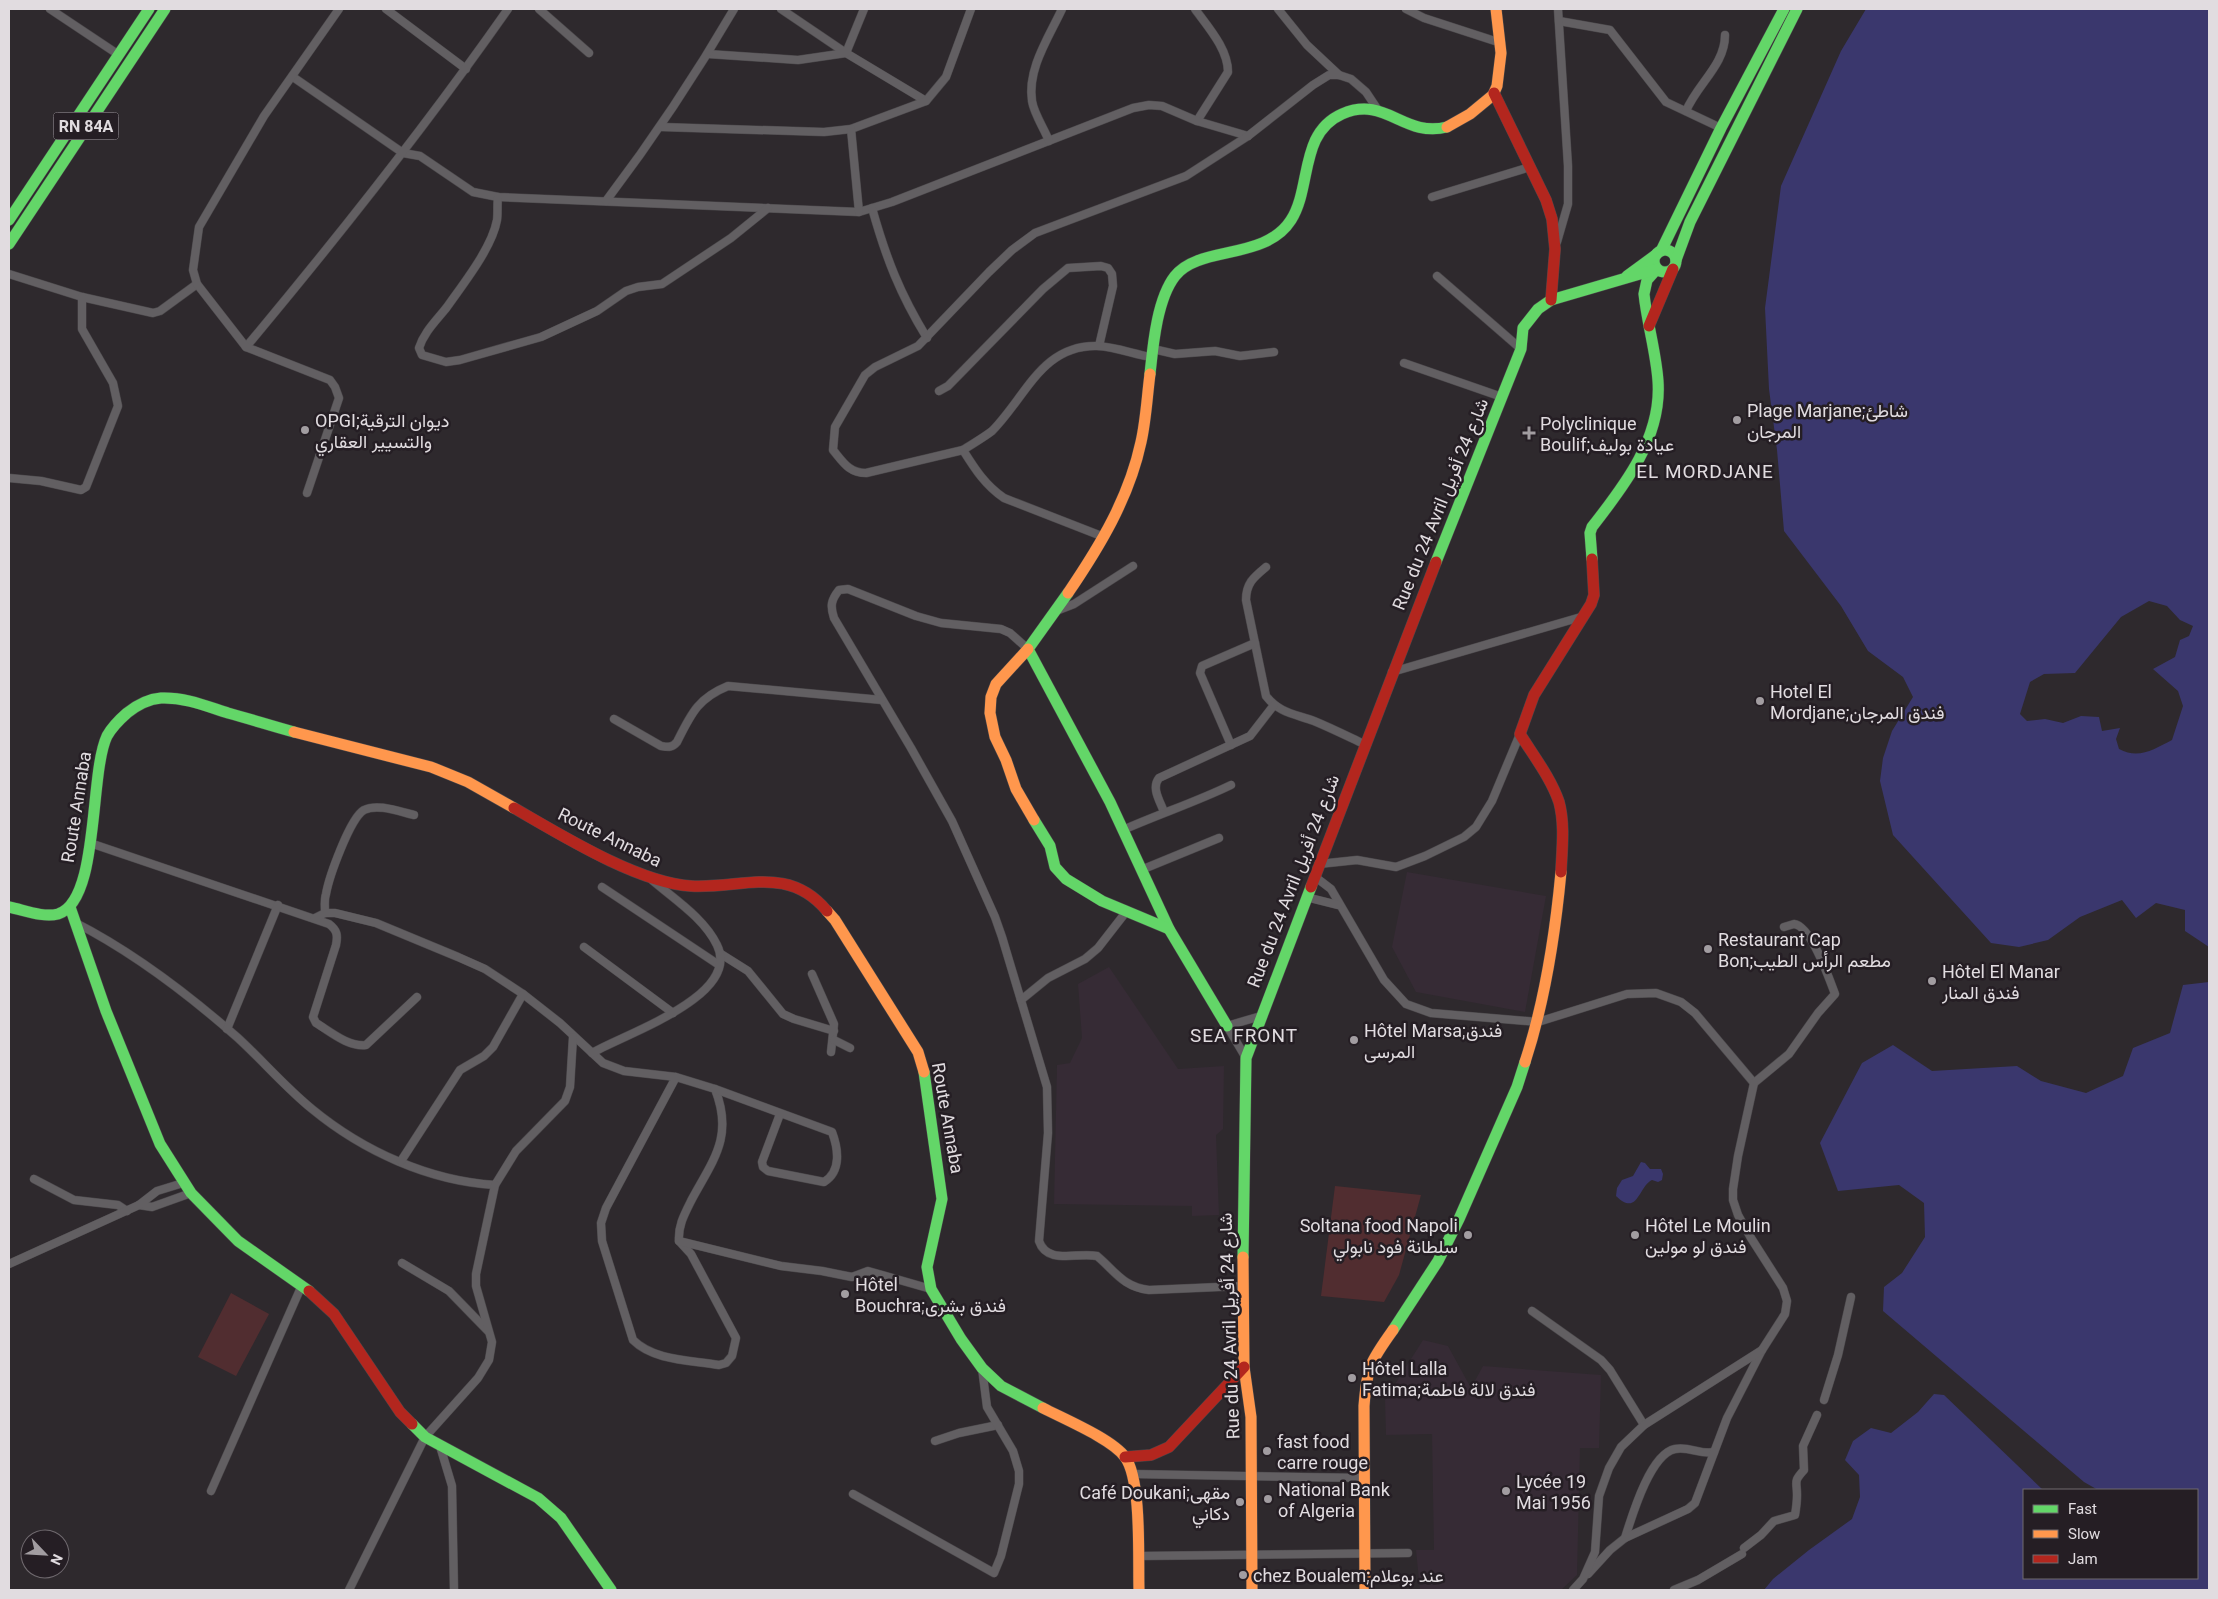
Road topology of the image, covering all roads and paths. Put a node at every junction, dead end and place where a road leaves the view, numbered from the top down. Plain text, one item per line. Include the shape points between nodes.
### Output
1 (50, 9) edge
2 (149, 9) edge
3 (165, 9) edge
4 (339, 9) edge
5 (386, 9) edge
6 (508, 9) edge
7 (539, 9) edge
8 (734, 9) edge
9 (781, 9) edge
10 (864, 9) edge
11 (971, 9) edge
12 (1062, 9) edge
13 (1195, 9) edge
14 (1278, 9) edge
15 (1406, 9) edge
16 (1496, 9) edge
17 (1558, 9) edge
18 (1784, 9) edge
19 (1797, 9) edge
20 (1559, 21) junction
21 (1725, 35) dead end
22 (1500, 44) junction
23 (589, 53) dead end
24 (846, 53) junction
25 (708, 54) junction
26 (119, 55) junction
27 (466, 69) junction
28 (1339, 75) junction
29 (292, 77) junction
30 (1494, 94) junction
31 (926, 101) junction
32 (1378, 110) junction
33 (1686, 111) junction
34 (1196, 121) junction
35 (661, 127) junction
36 (1721, 128) junction
37 (851, 129) junction
38 (1248, 136) junction
39 (1049, 141) junction
40 (403, 153) junction
41 (1530, 168) junction
42 (498, 197) junction
43 (1432, 197) dead end
44 (606, 201) junction
45 (768, 208) junction
46 (872, 208) junction
47 (859, 212) junction
48 (9, 220) edge
49 (9, 244) edge
50 (1555, 249) junction
51 (1659, 252) junction
52 (1675, 264) junction
53 (1657, 269) junction
54 (9, 274) edge
55 (1437, 276) dead end
56 (1624, 279) junction
57 (197, 284) junction
58 (82, 297) junction
59 (1551, 300) junction
60 (1648, 328) junction
61 (927, 338) junction
62 (1099, 346) junction
63 (246, 347) junction
64 (1521, 349) junction
65 (1274, 352) dead end
66 (1152, 353) junction
67 (1404, 363) dead end
68 (939, 391) dead end
69 (1502, 398) junction
70 (963, 450) junction
71 (9, 478) edge
72 (307, 493) dead end
73 (1104, 537) junction
74 (1133, 566) dead end
75 (1266, 567) dead end
76 (1055, 612) junction
77 (1581, 617) junction
78 (1255, 643) junction
79 (1028, 649) junction
80 (1392, 672) junction
81 (882, 700) junction
82 (1274, 706) junction
83 (614, 719) dead end
84 (1520, 734) junction
85 (1364, 744) junction
86 (1231, 745) junction
87 (1231, 785) dead end
88 (1164, 812) junction
89 (414, 815) dead end
90 (1123, 830) junction
91 (1219, 838) dead end
92 (90, 843) junction
93 (1319, 864) junction
94 (1141, 870) junction
95 (1314, 876) junction
96 (649, 877) junction
97 (602, 887) dead end
98 (1306, 897) junction
99 (278, 905) junction
100 (1338, 905) junction
101 (9, 907) edge
102 (70, 907) junction
103 (1126, 912) junction
104 (325, 913) junction
105 (315, 918) junction
106 (74, 922) junction
107 (1784, 927) dead end
108 (1169, 929) junction
109 (584, 946) dead end
110 (720, 954) junction
111 (719, 965) junction
112 (812, 974) dead end
113 (523, 994) junction
114 (417, 997) dead end
115 (1022, 1000) junction
116 (673, 1013) junction
117 (1261, 1016) junction
118 (1538, 1022) junction
119 (1227, 1026) junction
120 (227, 1029) junction
121 (834, 1031) junction
122 (574, 1037) junction
123 (834, 1040) junction
124 (850, 1048) dead end
125 (831, 1052) dead end
126 (592, 1053) junction
127 (1246, 1058) junction
128 (676, 1077) junction
129 (1754, 1084) junction
130 (715, 1089) junction
131 (780, 1114) junction
132 (401, 1161) junction
133 (34, 1179) dead end
134 (183, 1183) junction
135 (494, 1185) junction
136 (191, 1193) junction
137 (139, 1205) junction
138 (127, 1211) junction
139 (679, 1241) junction
140 (402, 1263) dead end
141 (9, 1264) edge
142 (302, 1285) junction
143 (1242, 1286) junction
144 (931, 1289) junction
145 (1852, 1297) dead end
146 (1532, 1311) dead end
147 (490, 1333) junction
148 (1762, 1350) junction
149 (1244, 1367) junction
150 (982, 1368) junction
151 (1824, 1400) dead end
152 (1818, 1415) dead end
153 (1644, 1424) junction
154 (998, 1425) junction
155 (425, 1437) junction
156 (935, 1441) dead end
157 (440, 1446) junction
158 (1714, 1452) junction
159 (1125, 1457) junction
160 (1132, 1474) junction
161 (1250, 1475) junction
162 (1364, 1478) junction
163 (211, 1492) dead end
164 (852, 1494) dead end
165 (1625, 1538) junction
166 (1408, 1553) dead end
167 (1365, 1554) junction
168 (1252, 1555) junction
169 (1138, 1556) junction
170 (1583, 1579) junction
171 (349, 1590) edge
172 (454, 1590) edge
173 (611, 1590) edge
174 (1139, 1590) edge
175 (1252, 1590) edge
176 (1365, 1590) edge
177 (1573, 1590) edge
178 (1674, 1590) edge

1 - 26 street
2 - 26 street, RN 84A
3 - 49 street, RN 84A
4 - 29 street
5 - 27 street
6 - 27 street
7 - 23 street
8 - 25 street
9 - 24 street
10 - 24 street
11 - 31 street via 946,78
12 - 39 street via 1031,84 1032,103
13 - 34 street via 1219,44 1228,66 1228,72
14 - 28 street via 1307,45
15 - 22 street
16 - 22 street
17 - 20 street
18 - 36 street
19 - 52 street via 1690,222
20 - 33 street via 1610,30 1666,102
20 - 50 street via 1568,204
21 - 33 street via 1720,61 1695,92
22 - 30 street via 1500,72
24 - 25 street via 798,60
24 - 31 street
25 - 35 street
26 - 48 street, RN 84A
27 - 40 street
28 - 32 street via 1351,79 1366,92
28 - 38 street via 1329,75 1313,85
29 - 40 street
29 - 57 street via 264,116 199,227 193,270
30 - 32 street via 1468,118 1449,128 1427,129 1403,123
30 - 41 street
31 - 37 street
32 - 66 street via 1351,111 1333,118 1321,132 1307,159 1296,214 1285,230 1267,241 1192,264 1174,275 1166,290
33 - 36 street
34 - 38 street
34 - 39 street via 1162,106 1149,105 1132,108
35 - 37 street via 824,132
35 - 44 street
36 - 51 street
37 - 47 street
38 - 61 street via 1186,176 1035,233 989,272
39 - 46 street
40 - 42 street via 420,156 473,192
40 - 63 street
41 - 43 street
41 - 50 street via 1546,200
42 - 44 street
42 - 45 street via 497,221 492,236 479,260 423,336 419,348 422,355 446,362 460,360 541,338 597,311 626,291 662,284 731,238
44 - 45 street
45 - 47 street
46 - 47 street
46 - 61 street via 884,252 907,305
50 - 59 street
51 - 52 street via 1671,252
51 - 53 street via 1654,260
51 - 56 street
52 - 53 street via 1664,272
52 - 60 street
53 - 56 street, Rue du 24 Avril شارع 24 أفريل
53 - 60 street via 1645,286
54 - 58 street
55 - 64 street
56 - 59 street, Rue du 24 Avril شارع 24 أفريل
57 - 58 street via 153,313
57 - 63 street
58 - 71 street via 82,329 114,383 117,394 115,419 82,490
59 - 64 street, Rue du 24 Avril شارع 24 أفريل via 1538,309 1523,328
60 - 77 street via 1658,382 1657,411 1631,472 1592,527 1594,595
61 - 70 street via 865,375 835,428 833,450 849,469 857,473
62 - 66 street
62 - 68 street via 1113,286 1112,274 1101,266 1068,268 948,386
62 - 70 street via 1063,352 1049,362 990,432
63 - 72 street via 330,380 338,392 339,398
64 - 69 street, Rue du 24 Avril شارع 24 أفريل
65 - 66 street via 1240,356 1215,351
66 - 73 street via 1136,461
67 - 69 street
69 - 80 street, Rue du 24 Avril شارع 24 أفريل
70 - 73 street via 981,479 1004,498
73 - 76 street
74 - 76 street via 1074,604
75 - 78 street via 1246,589
76 - 79 street
77 - 80 street
77 - 84 street via 1534,695
78 - 82 street via 1266,696
78 - 86 street via 1200,669
79 - 81 street via 1010,633 1000,629 941,623 848,589 839,590 831,607 834,618
79 - 90 street
79 - 103 street via 1004,673 993,690 990,713 995,737 1016,789 1050,846 1055,867 1086,892
80 - 85 street, Rue du 24 Avril شارع 24 أفريل
81 - 83 street via 728,686 711,693 699,705 677,742 668,747
81 - 115 street via 952,821 995,917
82 - 85 street
82 - 86 street via 1261,719 1254,733
84 - 93 street via 1492,801 1476,827 1464,837 1396,866 1357,860
84 - 118 street via 1554,790 1563,829 1554,932
85 - 93 street, Rue du 24 Avril شارع 24 أفريل
86 - 88 street via 1159,778 1156,790
87 - 88 street
88 - 90 street
89 - 104 street via 377,808 359,814 346,837 326,894
90 - 94 street
91 - 94 street
92 - 96 street, Route Annaba via 97,773 106,738 135,708 150,700 165,698 192,702 333,743 398,756 446,772
92 - 99 street
92 - 102 street, Route Annaba via 78,896
93 - 95 street, Rue du 24 Avril شارع 24 أفريل
94 - 108 street
95 - 98 street, Rue du 24 Avril شارع 24 أفريل
95 - 100 street via 1330,888
96 - 110 street via 700,922 710,933
96 - 144 street, Route Annaba via 689,886 756,880 787,884 812,895 836,920 906,1031 924,1070 942,1191 927,1267
97 - 111 street
98 - 100 street
98 - 117 street, Rue du 24 Avril شارع 24 أفريل
99 - 105 street
99 - 120 street
100 - 118 street via 1384,980 1406,1004 1431,1013
101 - 102 street via 58,914
102 - 106 street
103 - 108 street
103 - 115 street via 1098,948 1085,959 1048,978
104 - 105 street
104 - 113 street via 335,912 376,923 485,969
105 - 114 street via 329,924 338,935 313,1012 316,1023 351,1043 366,1045
106 - 120 street via 119,946
106 - 134 street via 132,1078 160,1144
107 - 129 street via 1794,924 1804,929 1835,994 1789,1054
108 - 119 street
109 - 116 street
110 - 111 street
110 - 121 street via 748,971 783,1014
111 - 116 street via 712,983
112 - 121 street via 832,1017
113 - 122 street
113 - 132 street via 493,1047 460,1070
115 - 143 street via 1047,1087 1048,1133 1039,1241 1042,1249 1056,1256 1096,1256 1136,1288
116 - 126 street
117 - 119 street
117 - 127 street, Rue du 24 Avril شارع 24 أفريل
118 - 129 street via 1627,994 1644,992 1668,997 1695,1012
118 - 162 street via 1517,1087 1459,1219 1438,1261 1368,1368 1364,1406
119 - 127 street
120 - 132 street via 312,1109 359,1143
121 - 123 street
122 - 126 street
122 - 135 street via 570,1087 565,1102 516,1151
123 - 124 street
123 - 125 street
126 - 128 street via 613,1068
127 - 143 street, Rue du 24 Avril شارع 24 أفريل
128 - 130 street
128 - 139 street via 606,1208 601,1223 602,1241 629,1330 640,1347 652,1354 726,1364 732,1356 736,1338 691,1254
129 - 148 street via 1738,1156 1734,1200 1751,1238 1783,1288 1786,1301 1781,1323
130 - 131 street
130 - 139 street via 722,1107 723,1135 718,1152 682,1217
131 - 131 street via 832,1132 838,1162 828,1180 824,1182 768,1171 763,1167
132 - 135 street via 446,1178
133 - 138 street via 74,1200 118,1205
134 - 136 street
134 - 137 street via 157,1191
135 - 147 street via 476,1274 476,1286
136 - 137 street via 152,1207
136 - 142 street via 238,1242
137 - 138 street
138 - 141 street
139 - 144 street via 782,1266 852,1278 868,1272
140 - 147 street via 450,1291
142 - 155 street via 334,1314 400,1412
142 - 163 street
143 - 149 street, Rue du 24 Avril شارع 24 أفريل
144 - 150 street, Route Annaba
145 - 151 street
146 - 153 street via 1601,1360
147 - 155 street via 489,1360 478,1378
148 - 153 street
148 - 158 street via 1737,1396
149 - 159 street via 1168,1446 1151,1454
149 - 161 street, Rue du 24 Avril شارع 24 أفريل via 1250,1417
150 - 154 street via 987,1407
150 - 159 street, Route Annaba via 1016,1396 1095,1435
152 - 178 street via 1803,1446 1804,1470 1795,1483 1795,1515 1774,1521 1743,1551 1698,1580
153 - 170 street via 1621,1447 1609,1468 1599,1496 1595,1552
154 - 156 street
154 - 164 street via 1013,1451 1019,1484 994,1573
155 - 157 street
155 - 171 street
157 - 172 street via 452,1486
157 - 173 street via 551,1508
158 - 165 street via 1695,1503
158 - 165 street via 1679,1448 1662,1456 1652,1470
159 - 160 street
160 - 161 street
160 - 169 street
161 - 162 street
161 - 168 street, Rue du 24 Avril شارع 24 أفريل
162 - 167 street
165 - 170 street
166 - 167 street
167 - 168 street
167 - 176 street
168 - 169 street
168 - 175 street, Rue du 24 Avril شارع 24 أفريل
169 - 174 street
170 - 177 street

